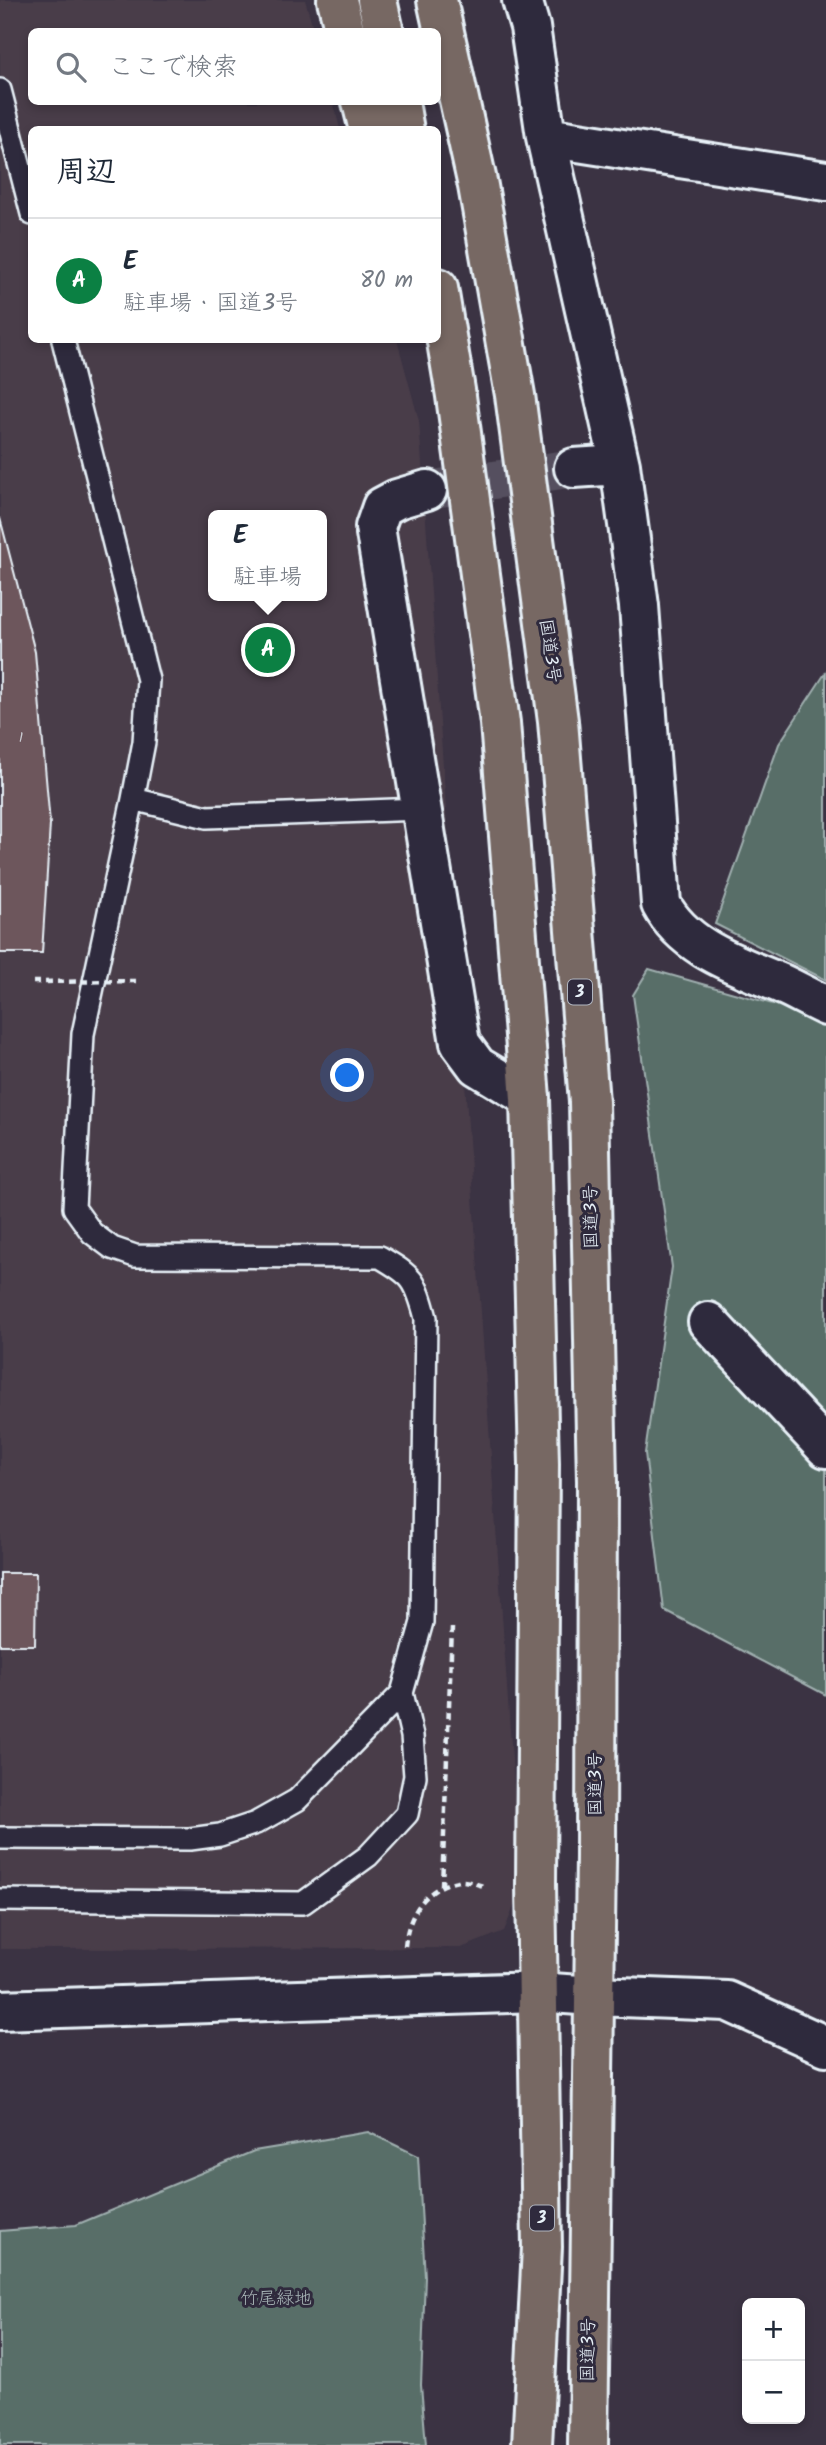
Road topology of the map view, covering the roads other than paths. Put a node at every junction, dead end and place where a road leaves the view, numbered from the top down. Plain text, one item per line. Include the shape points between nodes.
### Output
1 (337, 0) edge
2 (377, 0) edge
3 (522, 0) edge
4 (443, 1) edge
5 (344, 28) edge
6 (383, 28) edge
7 (0, 90) edge
8 (363, 105) edge
9 (399, 105) edge
10 (368, 126) edge
11 (403, 126) edge
12 (546, 138) junction
13 (826, 181) edge
14 (28, 198) edge
15 (441, 306) edge
16 (64, 343) edge
17 (620, 464) junction
18 (574, 468) tunnel mouth
19 (427, 490) tunnel mouth
20 (134, 799) junction
21 (421, 809) junction
22 (826, 1006) edge
23 (530, 1098) junction
24 (708, 1322) dead end
25 (826, 1448) edge
26 (402, 1693) junction
27 (0, 1838) edge
28 (0, 1900) edge
29 (0, 1985) edge
30 (537, 1992) junction
31 (594, 1996) junction
32 (0, 2010) edge
33 (826, 2046) edge
34 (532, 2445) edge
35 (588, 2445) edge

1 - 5 highway
2 - 6 highway
3 - 12 street
4 - 31 highway, 国道3号 / 3 via 517,408 558,721 587,1075 597,1481
7 - 14 lane
8 - 10 highway
9 - 11 highway
12 - 13 street
12 - 17 street
15 - 23 highway, 3 via 500,723
16 - 20 lane via 148,680
17 - 18 street
17 - 22 street via 639,606 662,904 669,918 693,941
19 - 21 street via 382,507 375,527
20 - 21 lane via 207,817
20 - 26 lane via 83,1034 74,1208 92,1233 112,1248 135,1256 380,1257 406,1272 418,1289 426,1318 422,1622
21 - 23 street via 460,1043 477,1066
23 - 30 highway, 3 via 539,1464
24 - 25 street
26 - 27 lane via 296,1800 256,1824 190,1839
26 - 28 lane via 415,1776 407,1814 368,1856 303,1903
29 - 30 street via 469,1976
30 - 31 street
30 - 32 street
30 - 34 highway, 3 via 542,2247
31 - 33 street via 727,2001
31 - 35 highway, 国道3号 / 3

